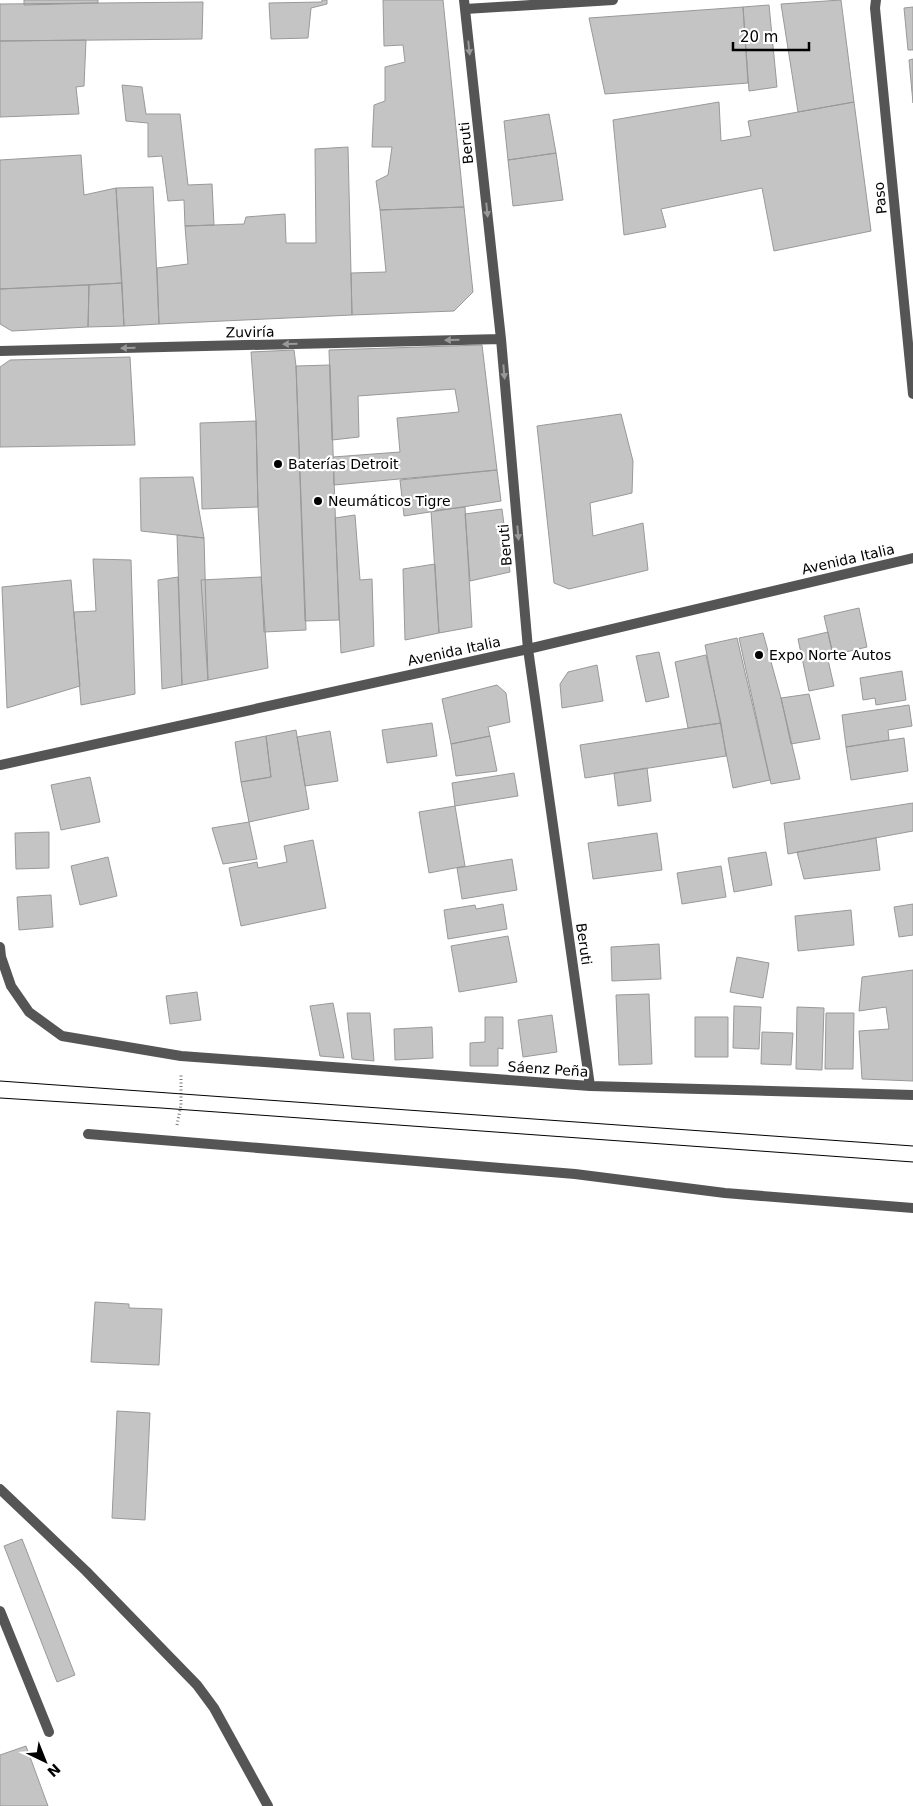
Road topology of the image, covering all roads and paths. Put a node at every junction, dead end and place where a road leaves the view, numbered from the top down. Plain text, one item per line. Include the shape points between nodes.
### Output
1 (613, 0) edge
2 (876, 0) edge
3 (464, 5) edge
4 (501, 339) junction
5 (0, 351) edge
6 (913, 394) edge
7 (913, 558) edge
8 (528, 649) junction
9 (0, 764) edge
10 (0, 952) edge
11 (181, 1056) junction
12 (590, 1086) junction
13 (913, 1094) edge
14 (88, 1134) dead end
15 (174, 1140) junction
16 (913, 1208) edge
17 (0, 1489) edge
18 (0, 1611) edge
19 (49, 1732) dead end
20 (268, 1806) edge

1 - 3 street
2 - 6 street, Paso
3 -> 4 street, Beruti
4 -> 5 street, Zuviría
4 -> 8 street, Beruti
7 - 8 street, Avenida Italia
8 - 9 street, Avenida Italia
8 - 12 street, Beruti
10 - 11 street, Sáenz Peña via 11,986 29,1012 62,1036
11 - 12 street, Sáenz Peña
11 - 15 path via 181,1105
12 - 13 street, Sáenz Peña
14 - 15 street
15 - 16 street via 574,1174 725,1193
17 - 20 street via 198,1685
18 - 19 street

